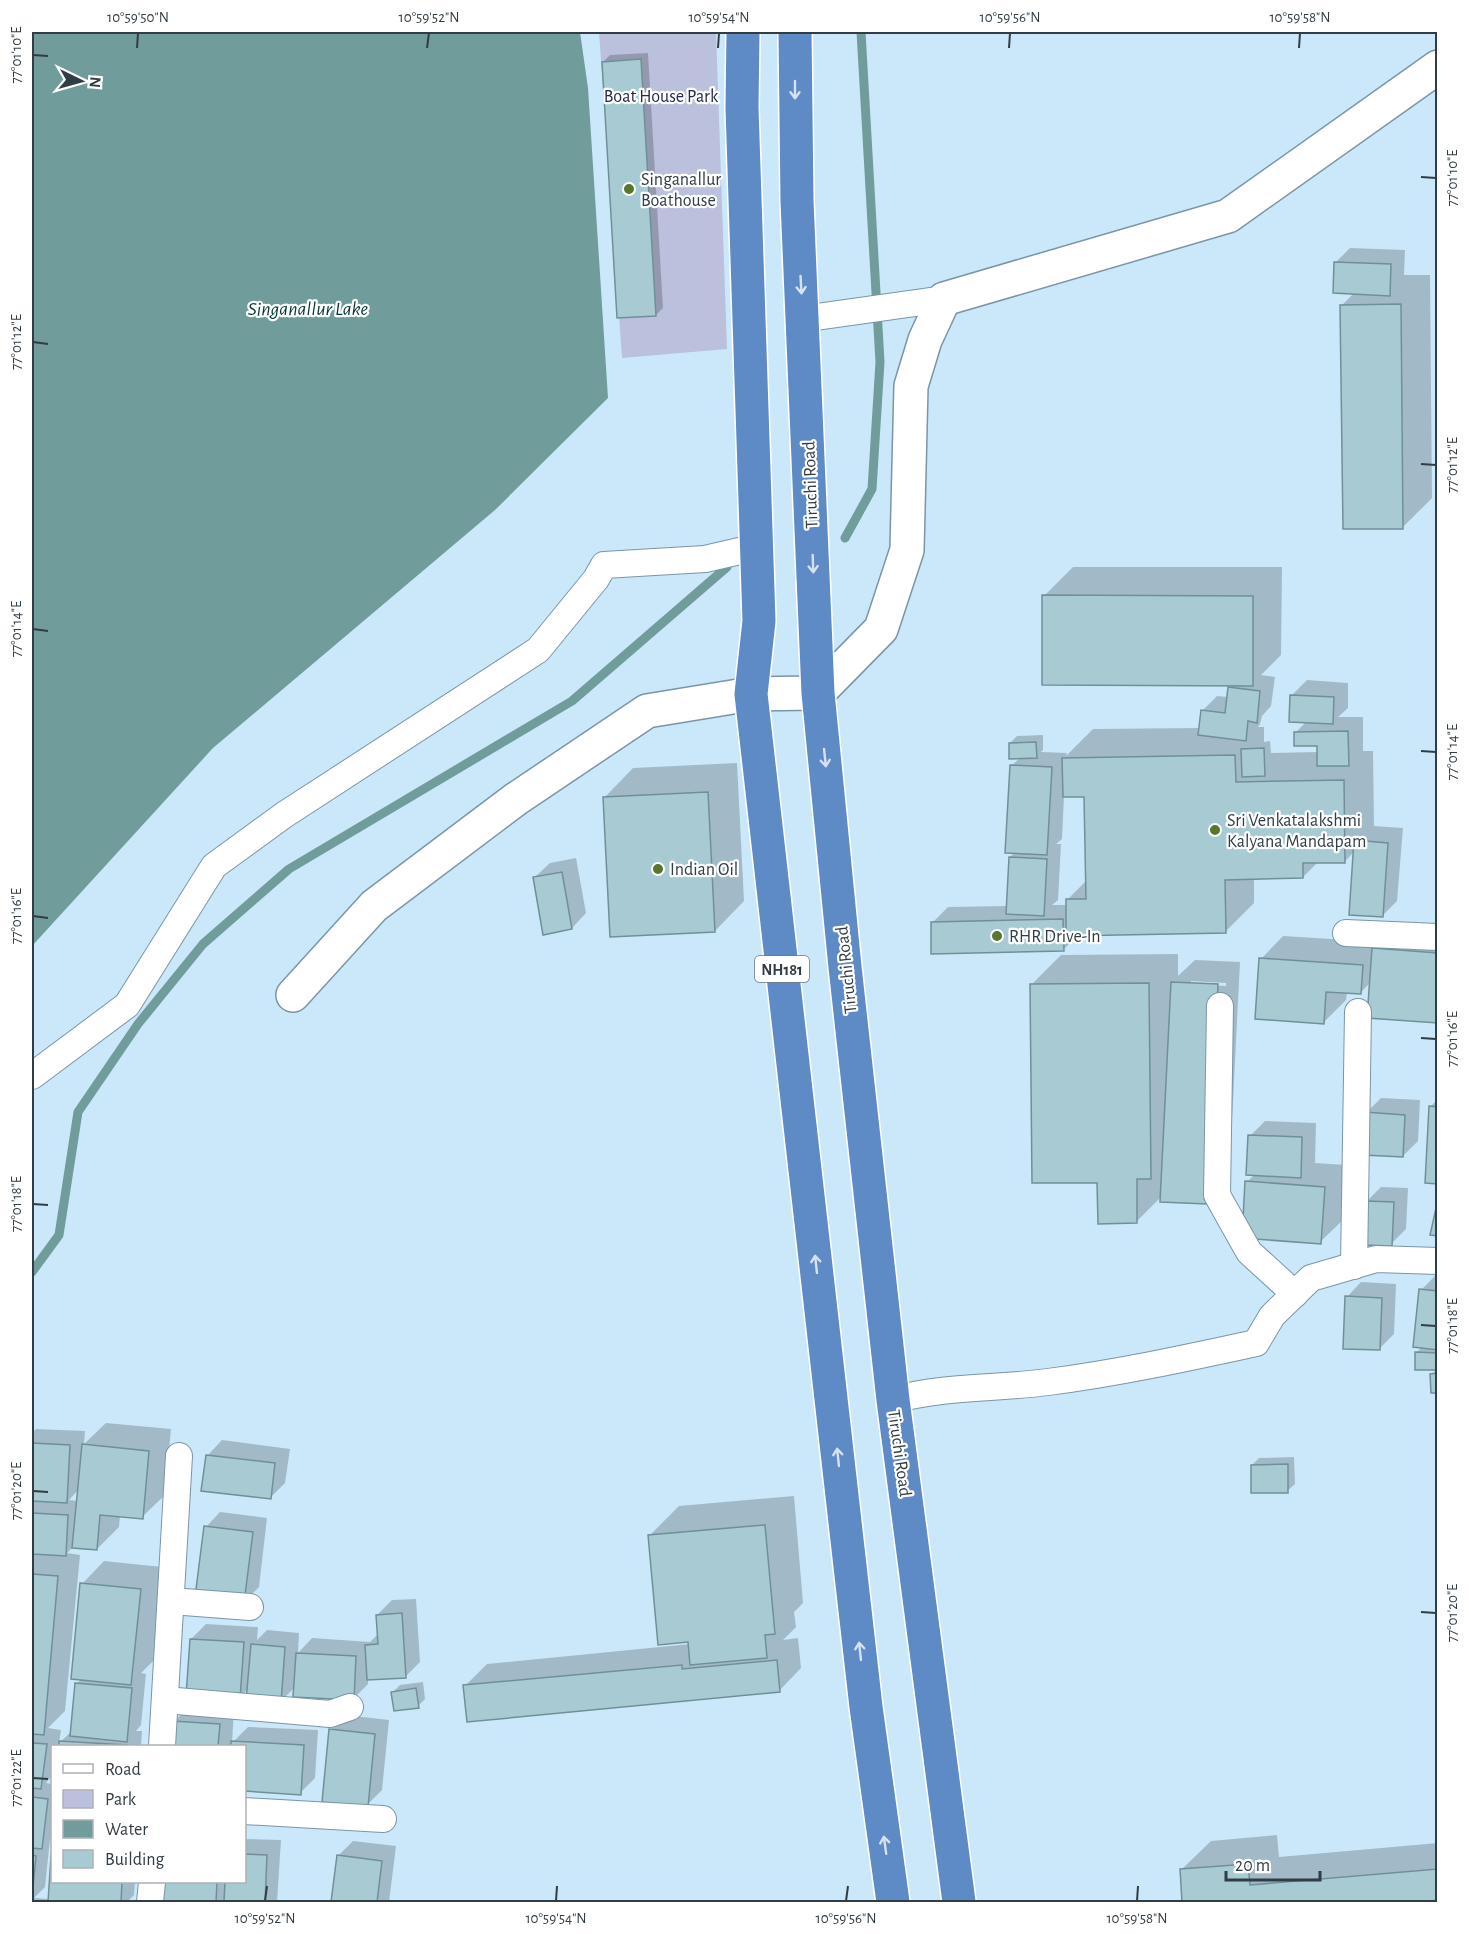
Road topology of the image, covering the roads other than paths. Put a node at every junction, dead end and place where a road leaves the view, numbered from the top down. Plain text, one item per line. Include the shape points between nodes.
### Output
1 (743, 32) edge
2 (795, 32) edge
3 (1437, 67) edge
4 (944, 299) junction
5 (802, 319) junction
6 (757, 547) junction
7 (818, 693) junction
8 (751, 694) junction
9 (1346, 933) dead end
10 (1437, 937) edge
11 (293, 995) dead end
12 (1220, 1006) dead end
13 (1358, 1012) dead end
14 (32, 1076) edge
15 (1437, 1261) edge
16 (1353, 1266) junction
17 (1294, 1294) junction
18 (893, 1400) junction
19 (179, 1456) dead end
20 (171, 1601) junction
21 (250, 1607) dead end
22 (165, 1700) junction
23 (350, 1707) dead end
24 (162, 1745) edge
25 (246, 1811) edge
26 (384, 1819) dead end
27 (152, 1883) edge
28 (150, 1902) edge
29 (893, 1902) edge
30 (959, 1902) edge

1 - 6 highway, NH181 via 742,108
2 -> 5 highway, Tiruchi Road
3 - 4 street via 1228,216
4 - 5 street
4 - 7 street via 910,386 907,550 881,629
5 -> 7 highway, Tiruchi Road
6 - 8 highway, NH181 via 759,621
6 - 14 street via 705,559 604,565 537,651 284,815 214,866 127,1005
7 - 8 street
7 -> 18 highway, Tiruchi Road
8 - 11 street via 647,711 516,800 374,906
29 -> 8 highway, NH181 via 866,1707
9 - 10 street
12 - 17 street via 1217,1195 1248,1252
13 - 16 street
15 - 16 street via 1376,1259
16 - 17 street via 1311,1278
17 - 18 street via 1272,1316 1256,1343 1047,1382 921,1392
18 - 30 highway, Tiruchi Road
19 - 20 street
20 - 21 street
20 - 22 street
22 - 23 street via 330,1714
22 - 24 street
25 - 26 street
27 - 28 street

